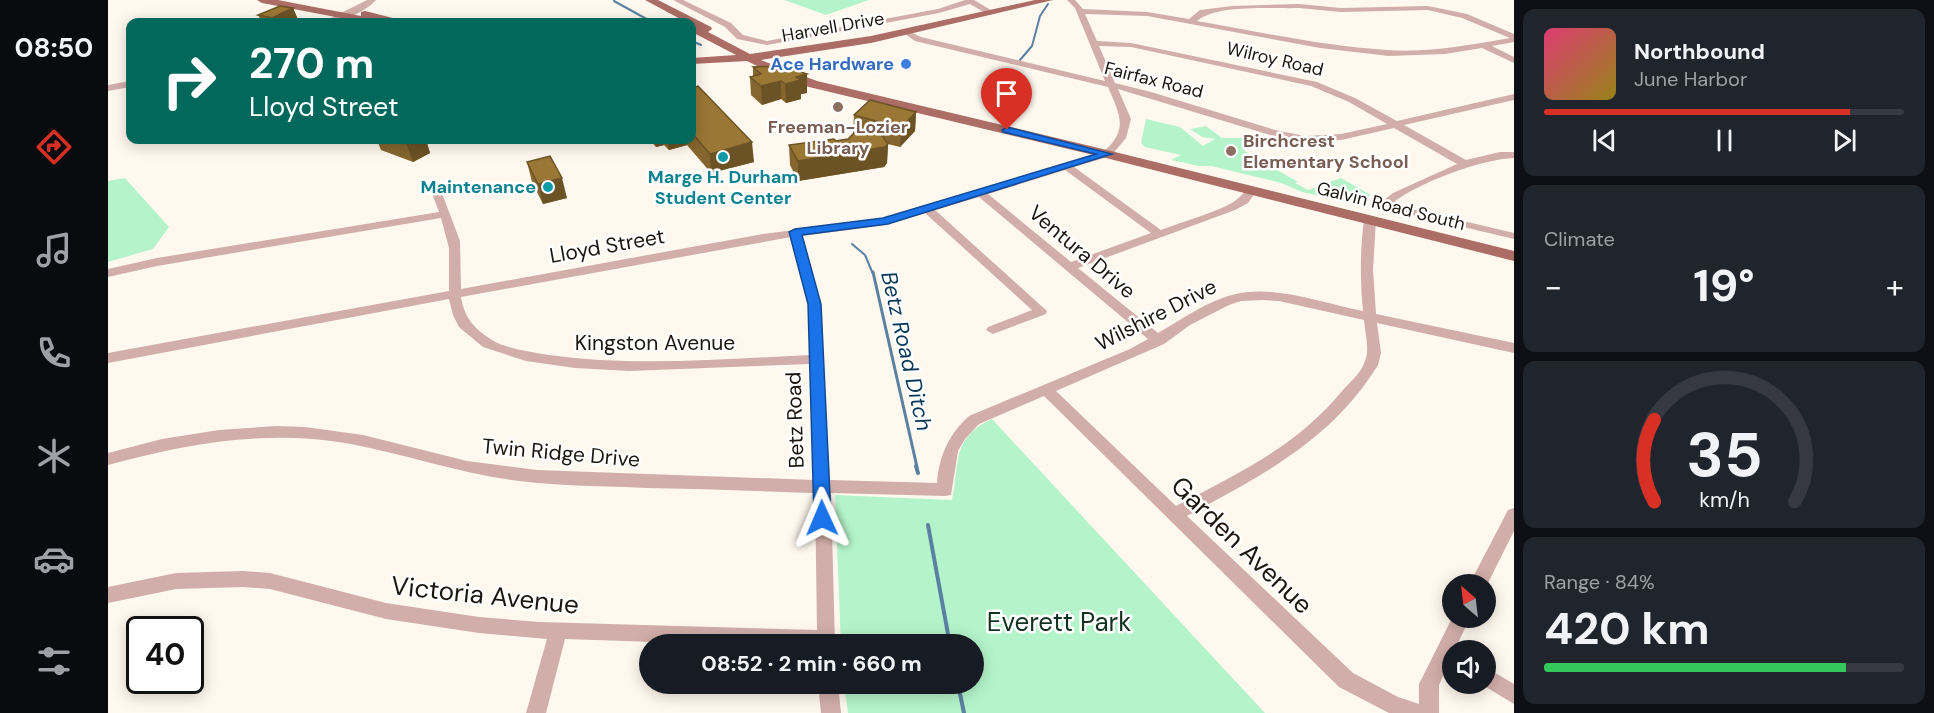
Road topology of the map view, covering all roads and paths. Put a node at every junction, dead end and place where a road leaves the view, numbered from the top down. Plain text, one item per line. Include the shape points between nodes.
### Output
1 (262, 0) edge
2 (292, 0) edge
3 (372, 0) edge
4 (378, 0) edge
5 (636, 0) edge
6 (650, 0) edge
7 (677, 0) edge
8 (969, 0) edge
9 (1033, 0) edge
10 (1048, 0) edge
11 (1071, 0) edge
12 (1080, 10) junction
13 (990, 12) junction
14 (349, 16) edge
15 (367, 18) edge
16 (672, 18) edge
17 (683, 18) edge
18 (1191, 22) junction
19 (696, 25) edge
20 (696, 30) edge
21 (906, 32) junction
22 (823, 34) junction
23 (1514, 38) edge
24 (715, 40) junction
25 (831, 42) junction
26 (1093, 43) junction
27 (1484, 45) junction
28 (798, 53) junction
29 (750, 55) junction
30 (696, 57) edge
31 (696, 58) edge
32 (1514, 60) edge
33 (790, 69) junction
34 (126, 85) edge
35 (1113, 87) junction
36 (108, 88) edge
37 (1514, 97) edge
38 (909, 106) junction
39 (1395, 125) junction
40 (1107, 154) junction
41 (1514, 156) edge
42 (1467, 165) junction
43 (1067, 167) junction
44 (435, 188) dead end
45 (1252, 190) junction
46 (981, 193) junction
47 (927, 209) junction
48 (445, 214) junction
49 (1370, 220) junction
50 (795, 232) junction
51 (1160, 234) junction
52 (1512, 236) edge
53 (1513, 255) edge
54 (1069, 267) junction
55 (108, 273) edge
56 (454, 294) junction
57 (1370, 316) junction
58 (993, 330) dead end
59 (1159, 341) junction
60 (1514, 348) edge
61 (108, 358) edge
62 (817, 359) junction
63 (1046, 390) junction
64 (108, 459) edge
65 (822, 488) junction
66 (945, 490) joint
67 (1173, 514) junction
68 (1514, 515) edge
69 (1484, 574) edge
70 (108, 595) edge
71 (558, 630) junction
72 (647, 634) edge
73 (826, 634) edge
74 (1442, 663) edge
75 (1496, 683) edge
76 (829, 694) edge
77 (1514, 695) edge
78 (536, 713) edge
79 (831, 713) edge
80 (1418, 713) edge
81 (1429, 713) edge

1 - 14 main road
2 - 14 main road
3 - 14 street
4 - 14 street
5 - 16 main road
6 - 17 main road, Galvin Road South
7 - 22 street via 756,42
8 - 13 street
8 - 22 street via 939,11
9 - 13 main road, Harvell Drive
10 - 13 main road, Harvell Drive
11 - 12 street
12 - 18 street via 1136,12
12 - 26 street
13 - 21 main road, Harvell Drive
13 - 25 main road, Harvell Drive
14 - 15 main road
18 - 23 street via 1203,12 1225,8 1428,8 1464,16
18 - 27 street via 1351,50 1417,53
19 - 29 main road, Galvin Road South
20 - 24 main road, Galvin Road South
21 - 28 main road, Harvell Drive
21 - 35 street, Fairfax Road via 918,39
22 - 25 street
23 - 27 street
24 - 29 main road, Galvin Road South
24 - 30 main road via 720,47 717,50
25 - 29 main road, Harvell Drive
26 - 35 street
26 - 39 street, Wilroy Road via 1131,45 1296,79 1336,93
27 - 32 street
28 - 29 main road, Harvell Drive
28 - 33 main road via 782,60
29 - 31 main road, Harvell Drive
29 - 33 main road, Galvin Road South
29 - 38 main road, Galvin Road South via 813,84
33 - 38 main road, Galvin Road South via 901,100
34 - 36 street
35 - 39 street, Fairfax Road via 1186,104 1298,138 1333,138
35 - 40 street via 1126,122 1118,142
37 - 39 street, Fairfax Road
38 - 40 main road, Galvin Road South
39 - 42 street, Wilroy Road
40 - 43 street, Lloyd Street
40 - 45 main road, Galvin Road South
41 - 42 street via 1501,155
42 - 52 street via 1388,202 1404,210
43 - 46 street, Lloyd Street
43 - 51 street
44 - 48 street, Kingston Avenue
45 - 49 main road, Galvin Road South
45 - 51 street via 1239,205
46 - 47 street, Lloyd Street
46 - 54 street, Ventura Drive
47 - 50 street, Lloyd Street via 867,225
47 - 58 street via 1041,311
48 - 55 street
48 - 56 street, Kingston Avenue via 455,248
49 - 53 main road, Galvin Road South
49 - 57 street via 1366,249
50 - 56 street, Lloyd Street
50 - 62 street, Betz Road via 814,304
51 - 54 street
52 - 53 street
54 - 59 street, Ventura Drive
56 - 61 street, Lloyd Street
56 - 62 street, Kingston Avenue via 464,325 481,340 525,357 624,366
57 - 59 street, Wilshire Drive via 1279,297 1254,296 1221,304
57 - 60 street, Wilshire Drive
57 - 67 street via 1374,353 1371,365 1319,424 1273,461
59 - 63 street, Wilshire Drive
62 - 65 street, Betz Road
63 - 66 street, Wilshire Drive via 982,417 961,431 950,453
63 - 67 street, Garden Avenue
64 - 65 street, Twin Ridge Drive via 198,439 291,433 365,441 507,474
65 - 66 street, Twin Ridge Drive
65 - 73 street, Betz Road
67 - 80 street, Garden Avenue via 1346,680 1395,706
68 - 69 street
70 - 71 street, Victoria Avenue via 186,580 261,580 428,619
71 - 72 street, Victoria Avenue
71 - 78 street
74 - 81 street via 1429,684
75 - 77 street
76 - 79 street

